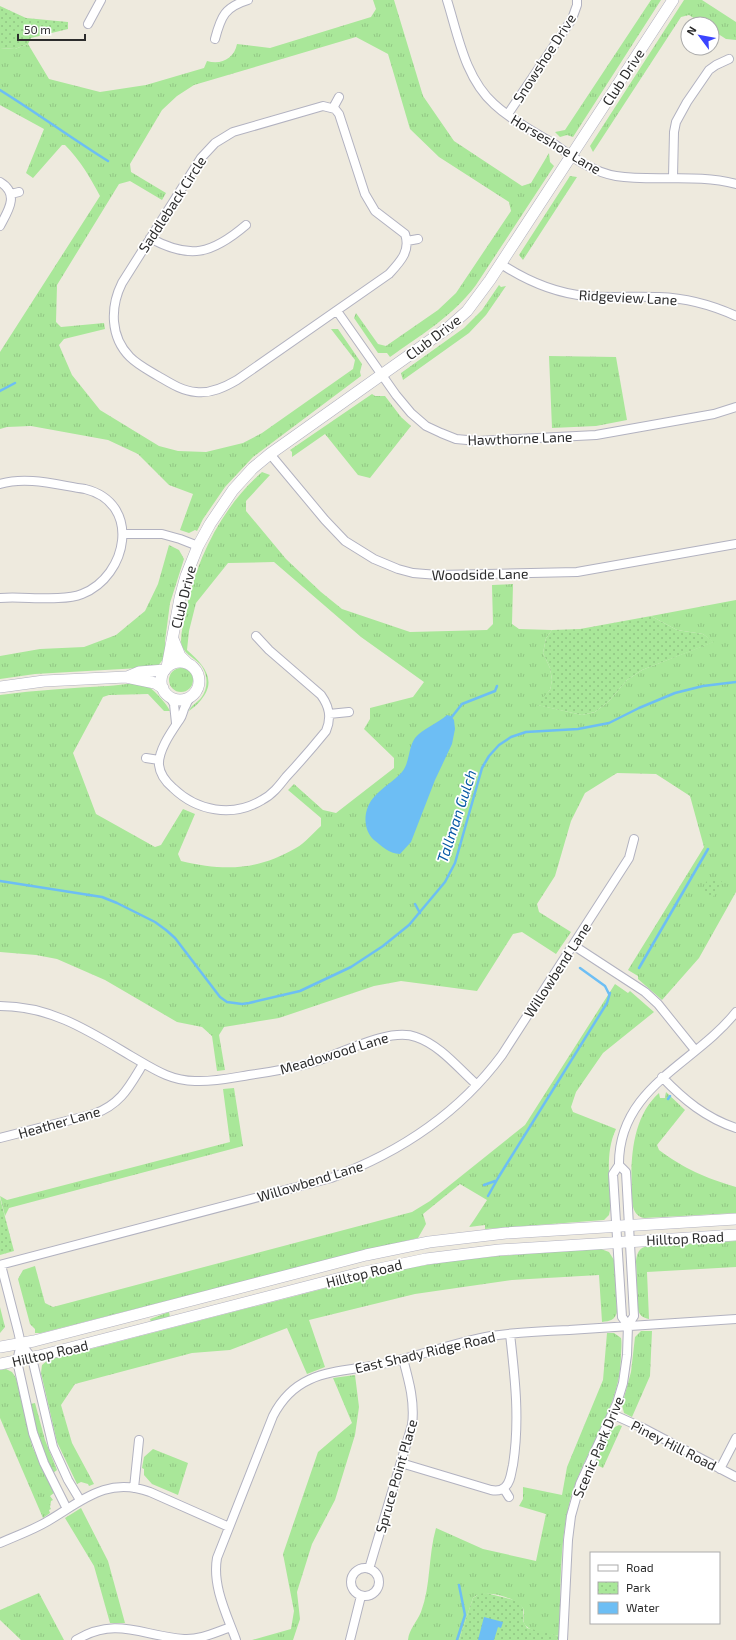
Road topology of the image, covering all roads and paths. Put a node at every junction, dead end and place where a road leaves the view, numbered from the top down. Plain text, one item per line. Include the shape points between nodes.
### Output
1 (101, 0) edge
2 (248, 0) edge
3 (448, 0) edge
4 (579, 0) edge
5 (673, 0) edge
6 (88, 24) dead end
7 (215, 39) dead end
8 (729, 59) dead end
9 (339, 97) dead end
10 (333, 108) junction
11 (508, 114) junction
12 (571, 156) junction
13 (673, 177) junction
14 (0, 182) edge
15 (736, 184) edge
16 (20, 192) dead end
17 (11, 194) junction
18 (246, 225) dead end
19 (0, 226) edge
20 (150, 238) junction
21 (418, 239) dead end
22 (407, 241) junction
23 (501, 264) junction
24 (337, 311) junction
25 (736, 316) edge
26 (382, 375) junction
27 (736, 407) edge
28 (270, 454) junction
29 (0, 484) edge
30 (123, 534) junction
31 (736, 544) edge
32 (198, 546) junction
33 (0, 598) edge
34 (256, 636) dead end
35 (173, 639) junction
36 (187, 663) junction
37 (166, 669) junction
38 (126, 677) junction
39 (0, 687) edge
40 (166, 692) junction
41 (192, 695) junction
42 (349, 712) dead end
43 (330, 714) junction
44 (176, 723) junction
45 (146, 758) dead end
46 (159, 760) junction
47 (634, 839) dead end
48 (573, 945) junction
49 (0, 1006) edge
50 (736, 1012) edge
51 (695, 1050) junction
52 (143, 1064) junction
53 (662, 1077) junction
54 (477, 1085) junction
55 (736, 1128) edge
56 (0, 1138) edge
57 (619, 1165) junction
58 (736, 1219) edge
59 (630, 1225) junction
60 (617, 1226) junction
61 (736, 1235) edge
62 (630, 1241) junction
63 (618, 1242) junction
64 (1, 1265) edge
65 (736, 1319) edge
66 (628, 1325) junction
67 (510, 1334) junction
68 (21, 1344) junction
69 (0, 1347) edge
70 (32, 1358) junction
71 (403, 1359) junction
72 (17, 1361) junction
73 (0, 1364) edge
74 (612, 1414) junction
75 (736, 1438) edge
76 (139, 1440) dead end
77 (401, 1463) junction
78 (720, 1469) junction
79 (736, 1477) edge
80 (134, 1488) junction
81 (504, 1489) junction
82 (509, 1497) dead end
83 (80, 1500) junction
84 (67, 1509) junction
85 (229, 1527) junction
86 (0, 1543) edge
87 (369, 1569) junction
88 (361, 1596) junction
89 (231, 1627) junction
90 (76, 1640) edge
91 (236, 1640) edge
92 (350, 1640) edge
93 (564, 1640) edge

1 - 6 street
2 - 7 street via 235,5 224,14
3 - 11 street, Horseshoe Lane via 466,61 474,78 489,100
4 - 11 street, Snowshoe Drive via 572,19
5 - 12 main road, Club Drive
8 - 13 street via 716,65 704,77 679,117 674,132
9 - 10 street
10 - 20 street, Saddleback Circle via 311,108 233,132 215,143 194,167
10 - 22 street via 341,117 369,203 375,211 405,234
11 - 12 street, Horseshoe Lane
12 - 13 street, Horseshoe Lane via 595,170 614,175 636,178
12 - 23 main road, Club Drive
13 - 15 street, Horseshoe Lane via 708,178
14 - 17 street
16 - 17 street
17 - 19 street via 10,205
18 - 20 street via 224,241 194,252 176,250
20 - 24 street, Saddleback Circle via 119,289 114,311 115,329 122,347 130,356 180,388 201,392 226,386
21 - 22 street
22 - 24 street, Saddleback Circle via 407,250 403,258 389,274
23 - 25 street, Ridgeview Lane via 533,282 566,293 595,297 684,299
23 - 26 main road, Club Drive via 463,315
24 - 26 street, Hawthorne Lane
26 - 27 street, Hawthorne Lane via 418,420 445,435 470,441 596,435 714,414
26 - 28 main road, Club Drive
28 - 31 street, Woodside Lane via 346,541 374,559 413,573 438,575 577,572
28 - 32 main road, Club Drive via 233,490
29 - 30 street via 26,481 90,490 113,504
30 - 32 street via 162,534
30 - 33 street via 113,568 104,580 86,593 68,598
32 - 35 main road, Club Drive via 186,576
34 - 43 street via 321,695
35 - 36 main road, Club Drive via 180,656
35 - 37 main road, Club Drive
36 - 37 main road via 176,662
36 - 41 main road via 194,668 198,676 197,688
37 - 38 main road via 133,673
37 - 40 main road via 162,679
38 - 39 main road via 44,681
38 - 40 main road via 155,683
40 - 41 main road via 176,699
40 - 44 street via 174,704
41 - 44 street
42 - 43 street
43 - 46 street via 326,731 276,789 262,800 246,807 217,810 190,802 164,779
44 - 46 street
45 - 46 street
47 - 48 street, Willowbend Lane via 629,858
48 - 51 street via 650,996
48 - 54 street, Willowbend Lane via 496,1064
49 - 52 street, Meadowood Lane via 32,1009 65,1019
50 - 51 street via 722,1028
51 - 53 street
52 - 54 street, Meadowood Lane via 167,1076 204,1082 299,1066 383,1037 403,1035 414,1036 435,1046
52 - 56 street, Heather Lane via 123,1096 105,1110
53 - 55 street via 699,1110 718,1122
53 - 57 street via 644,1096 632,1116 623,1138
54 - 64 street, Willowbend Lane via 424,1131 382,1156 344,1173
57 - 59 street, Scenic Park Drive via 626,1172
57 - 60 street, Scenic Park Drive via 613,1174
58 - 59 main road, Hilltop Road
59 - 60 main road, Hilltop Road
59 - 62 street, Scenic Park Drive
60 - 63 street, Scenic Park Drive
60 - 68 main road, Hilltop Road via 480,1235 411,1245
61 - 62 main road, Hilltop Road
62 - 63 main road, Hilltop Road
62 - 66 street, Scenic Park Drive via 634,1316
63 - 66 street, Scenic Park Drive via 622,1317
63 - 70 main road, Hilltop Road via 479,1251 412,1262 360,1273
64 - 68 street
65 - 66 street, East Shady Ridge Road
66 - 67 street, East Shady Ridge Road
66 - 74 street, Scenic Park Drive via 625,1377
67 - 71 street, East Shady Ridge Road via 461,1342
67 - 81 street via 517,1425 510,1478
68 - 69 main road, Hilltop Road
68 - 70 street
68 - 72 street
70 - 72 main road, Hilltop Road
70 - 83 street via 52,1444
71 - 77 street, Spruce Point Place via 414,1411 412,1428
71 - 85 street, East Shady Ridge Road via 322,1374 306,1381 287,1395 271,1419
72 - 73 main road, Hilltop Road
72 - 84 street via 35,1442
74 - 78 street, Piney Hill Road
74 - 93 street, Scenic Park Drive via 582,1480 572,1512 568,1540
75 - 78 street
76 - 80 street
77 - 81 street via 491,1490
77 - 87 street, Spruce Point Place
78 - 79 street, Piney Hill Road
80 - 83 street via 108,1488
80 - 85 street via 154,1493
81 - 82 street
83 - 84 street
84 - 86 street via 41,1525
85 - 89 street, East Shady Ridge Road via 218,1555 216,1574
87 - 88 street via 358,1570 352,1578 353,1589
87 - 88 street via 377,1575 379,1585 371,1595
88 - 92 street
89 - 90 street via 185,1639 109,1628
89 - 91 street, East Shady Ridge Road

